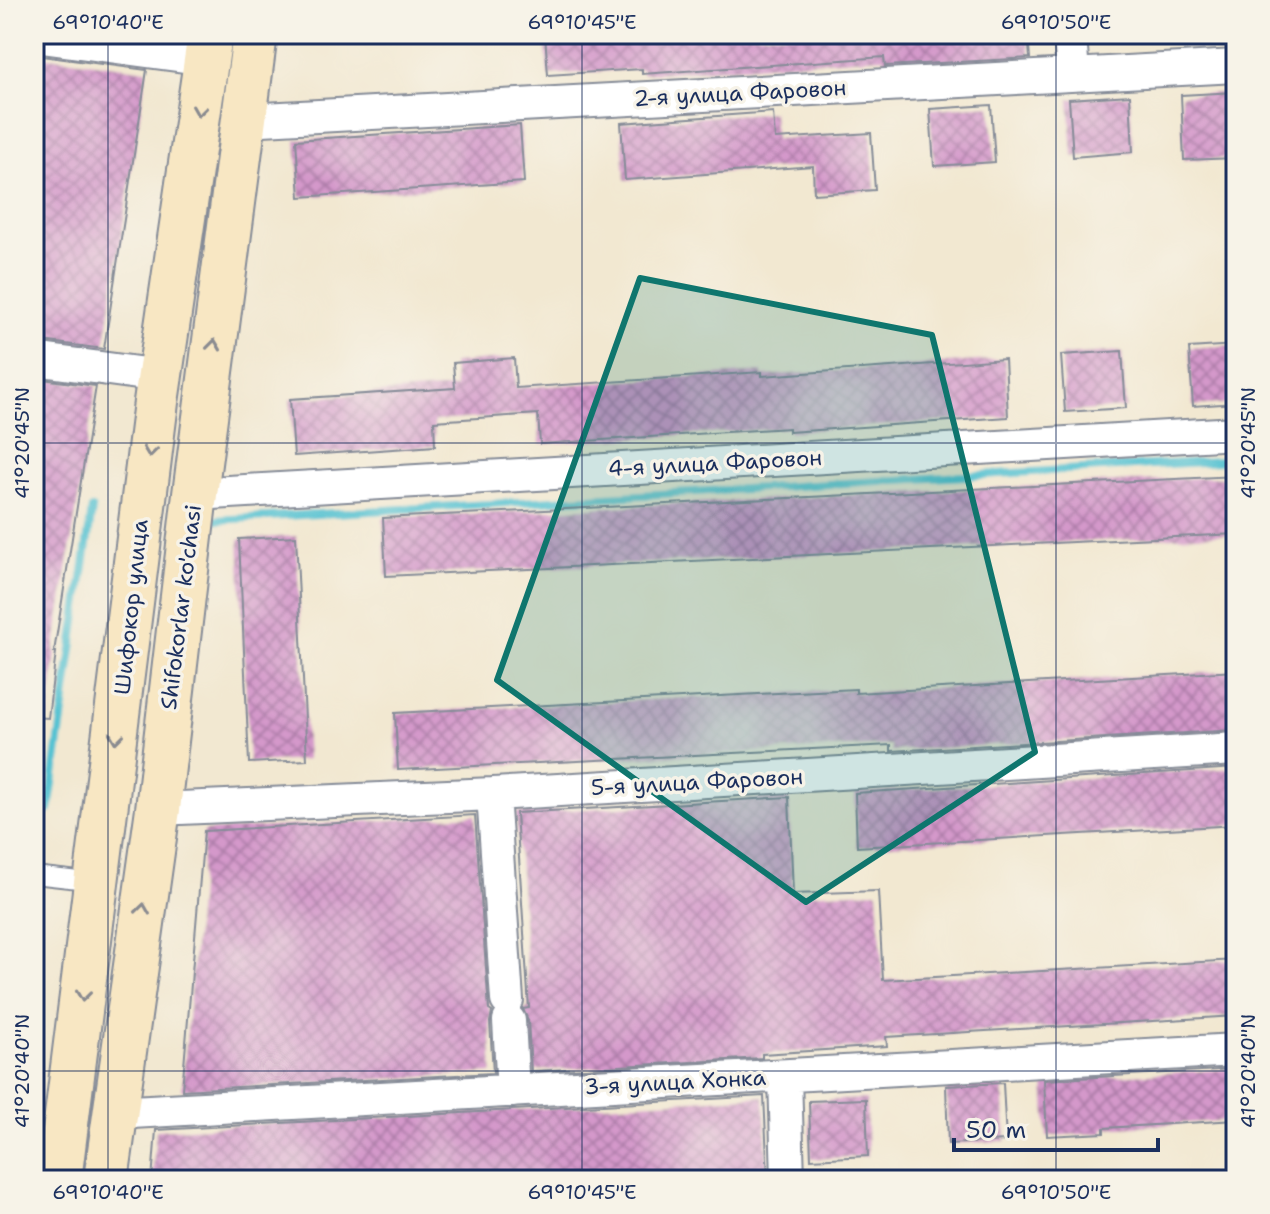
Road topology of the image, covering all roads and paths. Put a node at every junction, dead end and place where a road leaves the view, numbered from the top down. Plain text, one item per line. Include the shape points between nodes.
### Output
1 (255, 34) edge
2 (1070, 34) edge
3 (34, 36) edge
4 (208, 47) edge
5 (1236, 66) edge
6 (1073, 75) junction
7 (244, 120) junction
8 (34, 359) edge
9 (158, 389) junction
10 (206, 410) junction
11 (1236, 433) edge
12 (195, 494) junction
13 (1236, 749) edge
14 (493, 794) junction
15 (158, 809) junction
16 (34, 875) edge
17 (98, 882) junction
18 (1236, 1050) edge
19 (785, 1076) junction
20 (513, 1091) junction
21 (114, 1113) junction
22 (56, 1173) edge
23 (106, 1180) edge
24 (788, 1180) edge

1 - 7 main road, Shifokorlar ko'chasi
2 - 6 street
3 - 4 street
4 -> 9 main road, Шифокор улица
5 - 6 street, 2-я улица Фаровон
6 - 7 street, 2-я улица Фаровон
10 -> 7 main road, Shifokorlar ko'chasi
8 - 9 street
9 - 10 main road
9 -> 17 main road, Шифокор улица
10 - 12 main road, Shifokorlar ko'chasi
11 - 12 street, 4-я улица Фаровон
12 - 15 main road, Shifokorlar ko'chasi
13 - 14 street, 5-я улица Фаровон
14 - 15 street, 5-я улица Фаровон
14 - 20 street
21 -> 15 main road, Shifokorlar ko'chasi
16 - 17 lane
17 -> 22 main road, Шифокор улица
18 - 19 street, 3-я улица Хонка
19 - 20 street, 3-я улица Хонка
19 - 24 street
20 - 21 street, 3-я улица Хонка
21 - 23 main road, Shifokorlar ko'chasi

